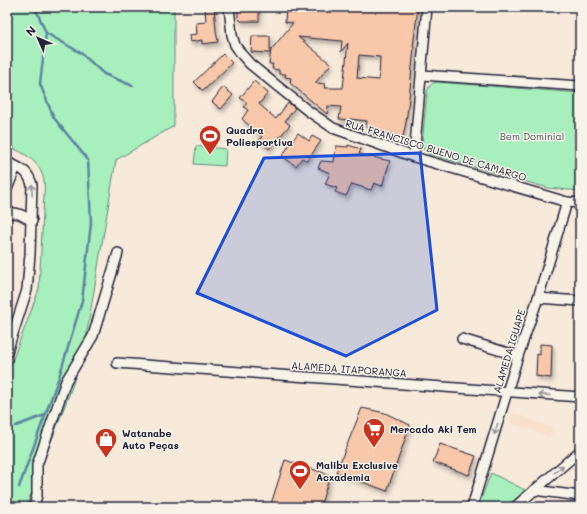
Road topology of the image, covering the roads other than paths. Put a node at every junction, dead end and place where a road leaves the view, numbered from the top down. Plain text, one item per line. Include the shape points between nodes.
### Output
1 (229, 7) edge
2 (427, 7) edge
3 (422, 75) junction
4 (580, 86) edge
5 (414, 156) junction
6 (7, 162) edge
7 (16, 167) junction
8 (28, 174) junction
9 (8, 186) edge
10 (567, 202) junction
11 (580, 203) edge
12 (7, 214) edge
13 (32, 221) junction
14 (118, 253) dead end
15 (538, 298) junction
16 (580, 301) edge
17 (462, 339) dead end
18 (7, 352) edge
19 (518, 356) junction
20 (117, 363) dead end
21 (508, 392) junction
22 (580, 397) edge
23 (580, 451) edge
24 (548, 478) junction
25 (534, 490) junction
26 (553, 493) junction
27 (580, 496) edge
28 (34, 507) edge
29 (472, 507) edge
30 (515, 507) edge

1 - 5 street, RUA FRANCISCO BUENO DE CAMARGO via 232,35 242,55 307,110 333,128
2 - 3 street
3 - 4 street
3 - 5 street
5 - 10 street, RUA FRANCISCO BUENO DE CAMARGO
6 - 7 street
7 - 8 street
7 - 9 street
8 - 9 street via 18,175
13 -> 8 street via 32,185
10 - 11 street, RUA FRANCISCO BUENO DE CAMARGO
10 - 15 street, ALAMEDA IGUAPE
12 - 13 street via 18,214
13 - 18 street via 27,290
14 - 28 street via 93,336 66,381 38,465
15 - 16 street
15 - 19 street, ALAMEDA IGUAPE
17 - 19 street
19 - 21 street, ALAMEDA IGUAPE
20 - 21 street, ALAMEDA ITAPORANGA
22 -> 21 street, ALAMEDA ITAPORANGA
21 -> 29 street, ALAMEDA IGUAPE
24 -> 23 street
24 - 25 street
24 - 26 street via 549,489
25 - 26 street
25 - 30 street
26 - 27 street

